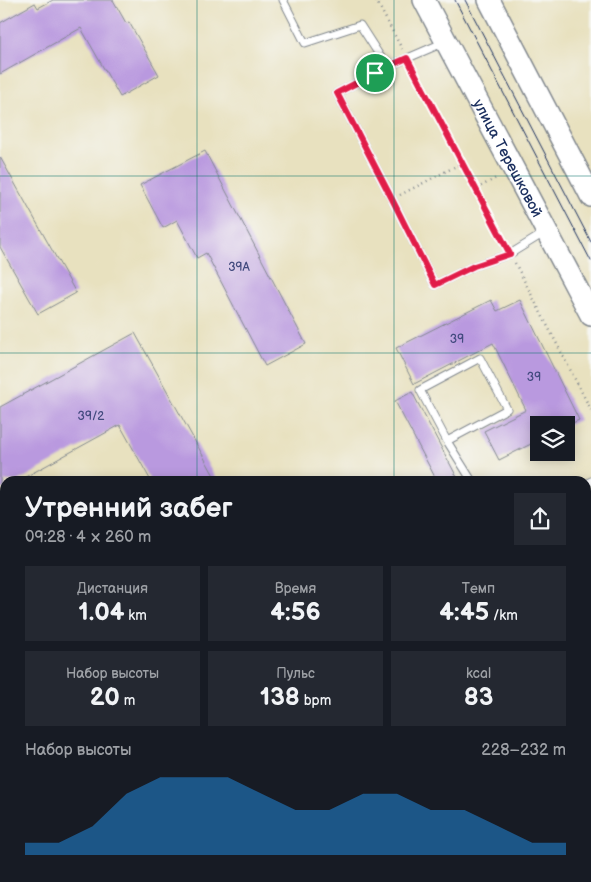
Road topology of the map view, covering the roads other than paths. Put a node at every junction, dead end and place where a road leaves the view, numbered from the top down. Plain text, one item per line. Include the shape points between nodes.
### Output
1 (283, 0) edge
2 (424, 0) edge
3 (488, 0) edge
4 (446, 41) junction
5 (387, 67) junction
6 (591, 196) edge
7 (546, 231) junction
8 (591, 315) edge
9 (447, 441) junction
10 (469, 476) edge

1 - 5 lane via 305,43 360,25
2 - 4 main road, улица Терешковой
3 - 6 main road
4 - 5 lane
4 - 7 main road, улица Терешковой
5 - 7 lane via 337,93 435,285 474,266 510,254
7 - 8 main road, улица Терешковой
9 - 9 lane via 420,390 480,358 508,409
9 - 10 lane

